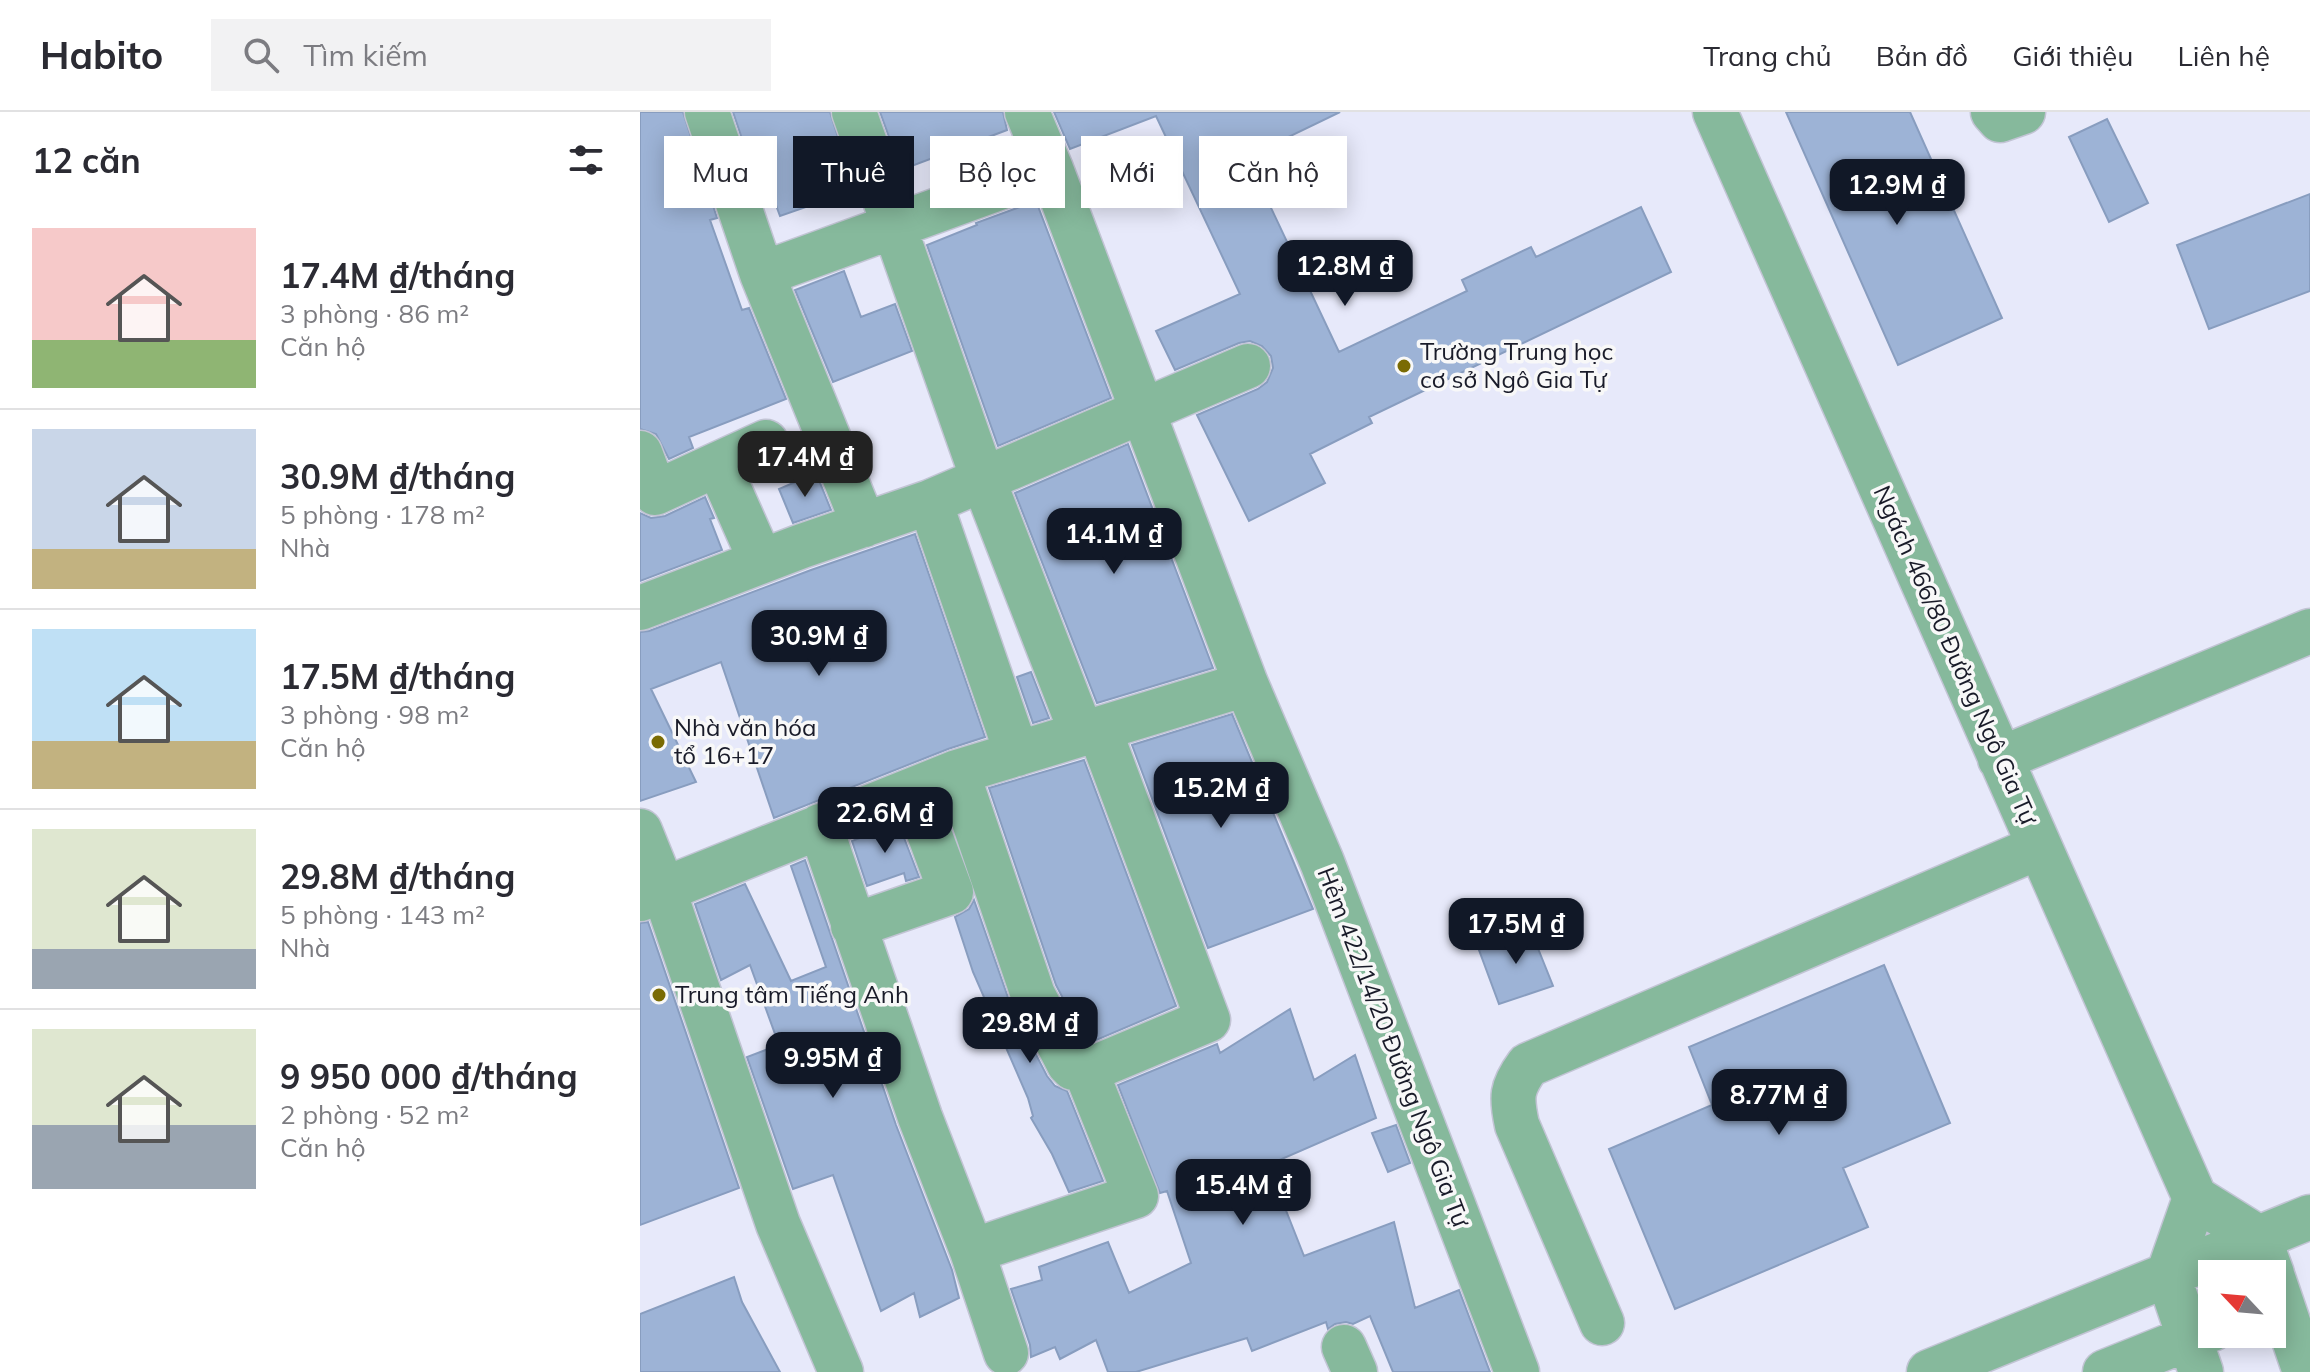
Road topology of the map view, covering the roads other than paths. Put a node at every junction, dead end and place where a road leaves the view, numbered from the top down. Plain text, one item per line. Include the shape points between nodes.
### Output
1 (707, 112) edge
2 (854, 112) edge
3 (1027, 112) edge
4 (1715, 112) edge
5 (1993, 112) edge
6 (2023, 112) edge
7 (1037, 136) edge
8 (1065, 206) edge
9 (940, 208) edge
10 (895, 224) junction
11 (762, 274) junction
12 (1248, 366) dead end
13 (1143, 411) junction
14 (766, 442) dead end
15 (640, 453) edge
16 (718, 464) junction
17 (983, 479) junction
18 (930, 502) junction
19 (864, 525) junction
20 (761, 561) junction
21 (640, 608) edge
22 (2310, 631) edge
23 (1246, 684) junction
24 (1091, 731) junction
25 (1017, 754) junction
26 (2000, 759) junction
27 (957, 772) junction
28 (913, 790) junction
29 (820, 826) junction
30 (640, 831) edge
31 (2039, 847) junction
32 (651, 894) edge
33 (853, 926) junction
34 (1079, 1068) junction
35 (2195, 1198) junction
36 (2310, 1217) edge
37 (972, 1251) junction
38 (2258, 1260) edge
39 (2286, 1264) edge
40 (2168, 1275) junction
41 (2198, 1276) edge
42 (2286, 1307) edge
43 (1602, 1323) dead end
44 (2198, 1340) edge
45 (2198, 1347) edge
46 (1006, 1353) dead end
47 (841, 1372) edge
48 (1517, 1372) edge
49 (1929, 1372) edge
50 (2105, 1372) edge
51 (2305, 1372) edge

1 - 11 street
2 - 10 street
3 - 7 street, Hẻm 422/14/20 Đường Ngô Gia Tự
4 - 26 street, Ngách 466/80 Đường Ngô Gia Tự
5 - 6 street via 2000,120
8 - 13 street, Hẻm 422/14/20 Đường Ngô Gia Tự
9 - 10 street
10 - 11 street
10 - 17 street
11 - 19 street
12 - 13 street
13 - 17 street
13 - 23 street, Hẻm 422/14/20 Đường Ngô Gia Tự
14 - 16 street
15 - 16 street via 655,493
16 - 20 street
17 - 18 street
17 - 24 street
18 - 19 street
18 - 25 street
19 - 20 street
20 - 21 street
22 - 26 street
23 - 24 street
23 - 48 street, Hẻm 422/14/20 Đường Ngô Gia Tự via 1322,862
24 - 25 street
24 - 34 street via 1208,1020 1091,1069
25 - 27 street
26 - 31 street, Ngách 466/80 Đường Ngô Gia Tự
27 - 28 street
27 - 34 street via 1033,995
28 - 29 street
28 - 33 street via 951,892
29 - 32 street
29 - 33 street
30 - 32 street
31 - 35 street, Ngách 466/80 Đường Ngô Gia Tự
31 - 43 street via 1528,1065 1511,1101 1517,1125
32 - 47 street
33 - 37 street
34 - 37 street via 1136,1196
35 - 38 street
35 - 40 street
36 - 39 street
37 - 46 street
40 - 41 street
40 - 44 street
40 - 49 street
42 - 51 street
45 - 50 street

